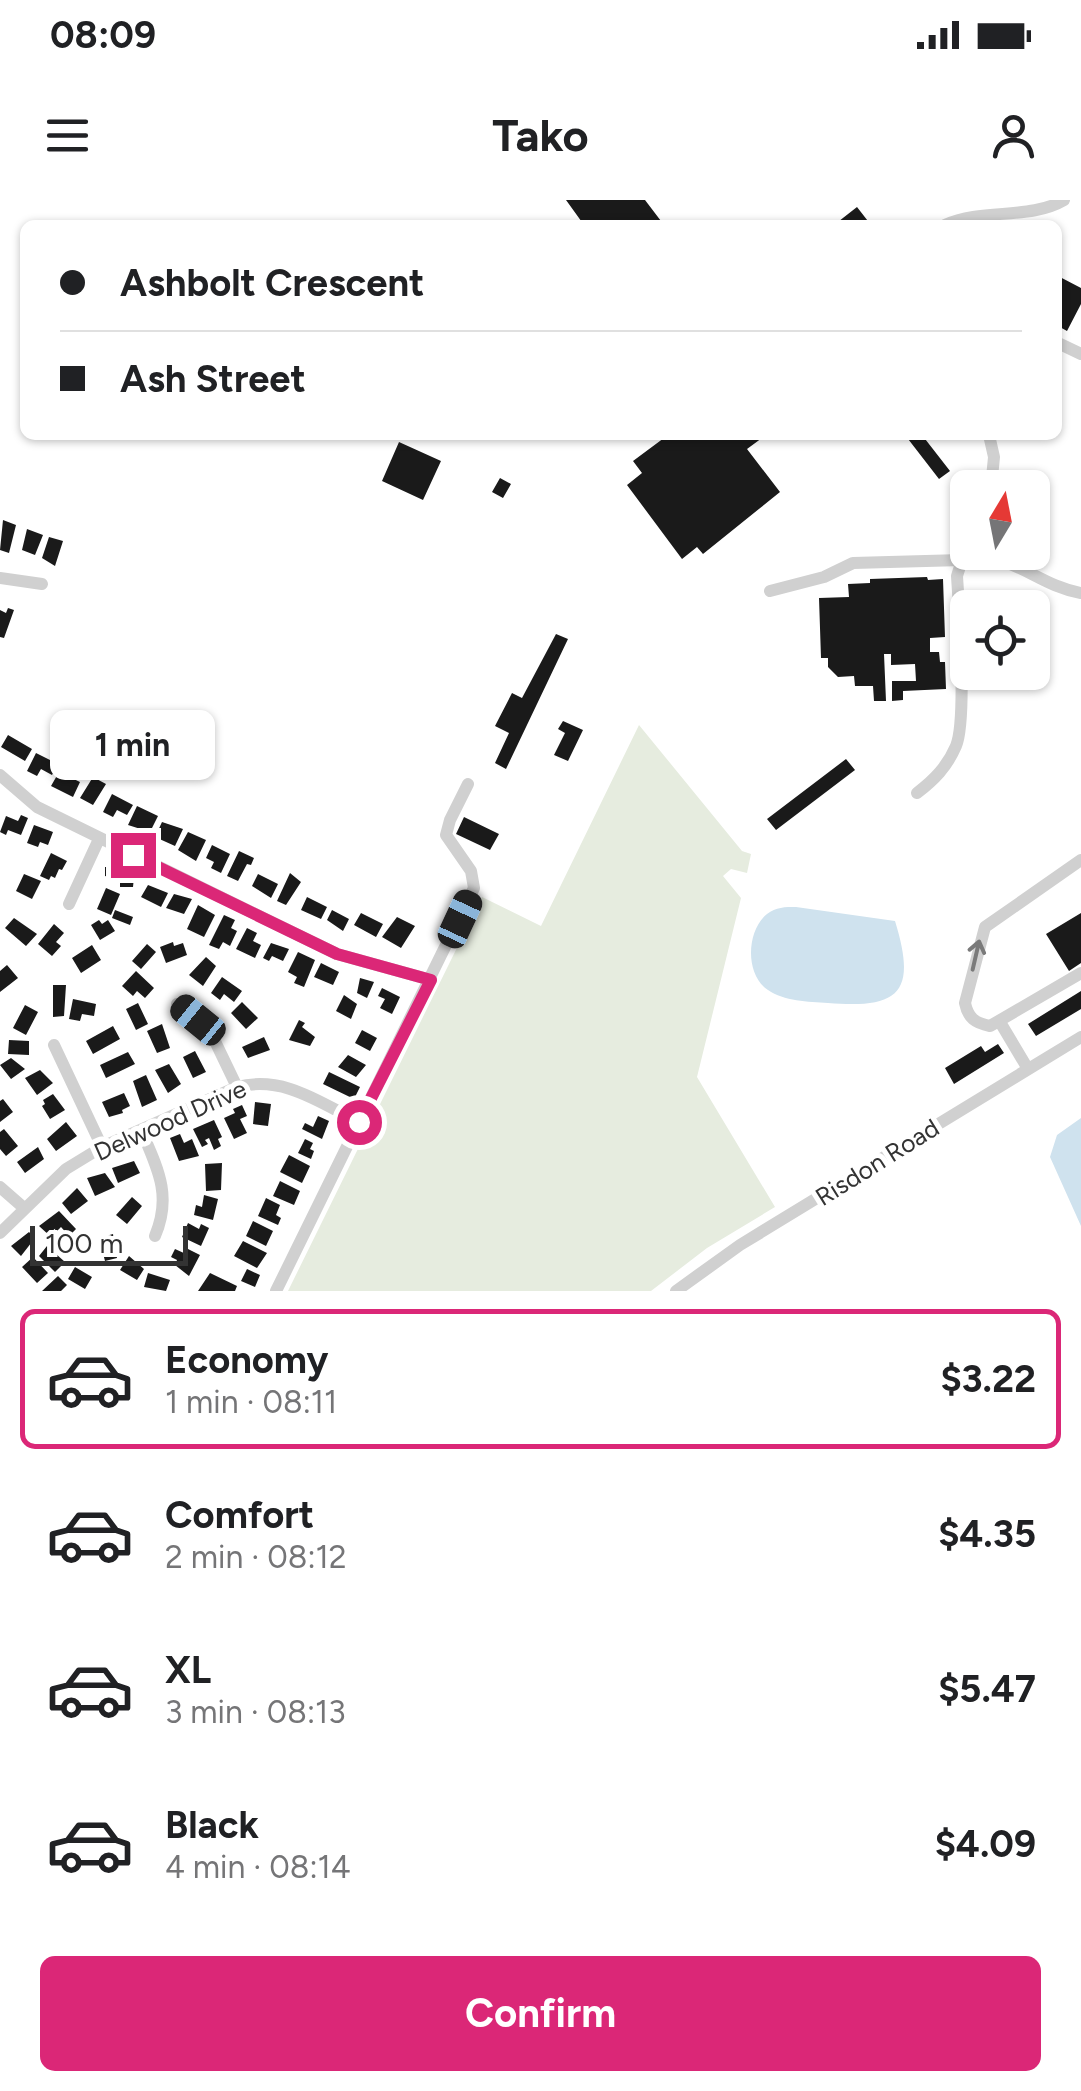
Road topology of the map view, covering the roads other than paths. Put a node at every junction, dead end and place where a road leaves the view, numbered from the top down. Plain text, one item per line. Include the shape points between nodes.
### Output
1 (1064, 200) edge
2 (958, 220) edge
3 (990, 440) edge
4 (993, 470) edge
5 (950, 560) edge
6 (959, 570) edge
7 (1024, 570) edge
8 (0, 578) edge
9 (42, 584) dead end
10 (770, 591) dead end
11 (1081, 593) edge
12 (0, 775) edge
13 (468, 784) dead end
14 (916, 793) dead end
15 (99, 839) junction
16 (1081, 860) edge
17 (69, 904) dead end
18 (1081, 973) edge
19 (431, 980) junction
20 (178, 1004) dead end
21 (1000, 1022) junction
22 (1081, 1037) edge
23 (54, 1045) dead end
24 (1028, 1070) junction
25 (237, 1087) junction
26 (359, 1122) junction
27 (142, 1132) junction
28 (102, 1147) junction
29 (0, 1186) edge
30 (24, 1208) junction
31 (0, 1233) edge
32 (155, 1236) dead end
33 (276, 1291) edge
34 (676, 1291) edge

1 - 2 street via 1048,209
3 - 4 street
5 - 10 street via 853,563
6 - 14 street via 958,743 937,778
7 - 11 street
8 - 9 street
12 - 15 street via 38,807
13 - 19 street via 446,835 474,888
15 - 17 street
15 - 19 street via 337,954
21 -> 16 street via 980,1024 965,1003 984,927
18 - 21 street
19 - 26 street
20 - 25 street via 212,1035
21 - 24 street
22 - 24 street, Risdon Road
23 - 28 street
24 - 34 street, Risdon Road
25 - 26 street, Delwood Drive via 288,1086
25 - 27 street, Delwood Drive
26 - 33 street
27 - 28 street, Delwood Drive
27 - 32 street via 164,1182
28 - 30 street, Delwood Drive
29 - 30 street
30 - 31 street, Delwood Drive

